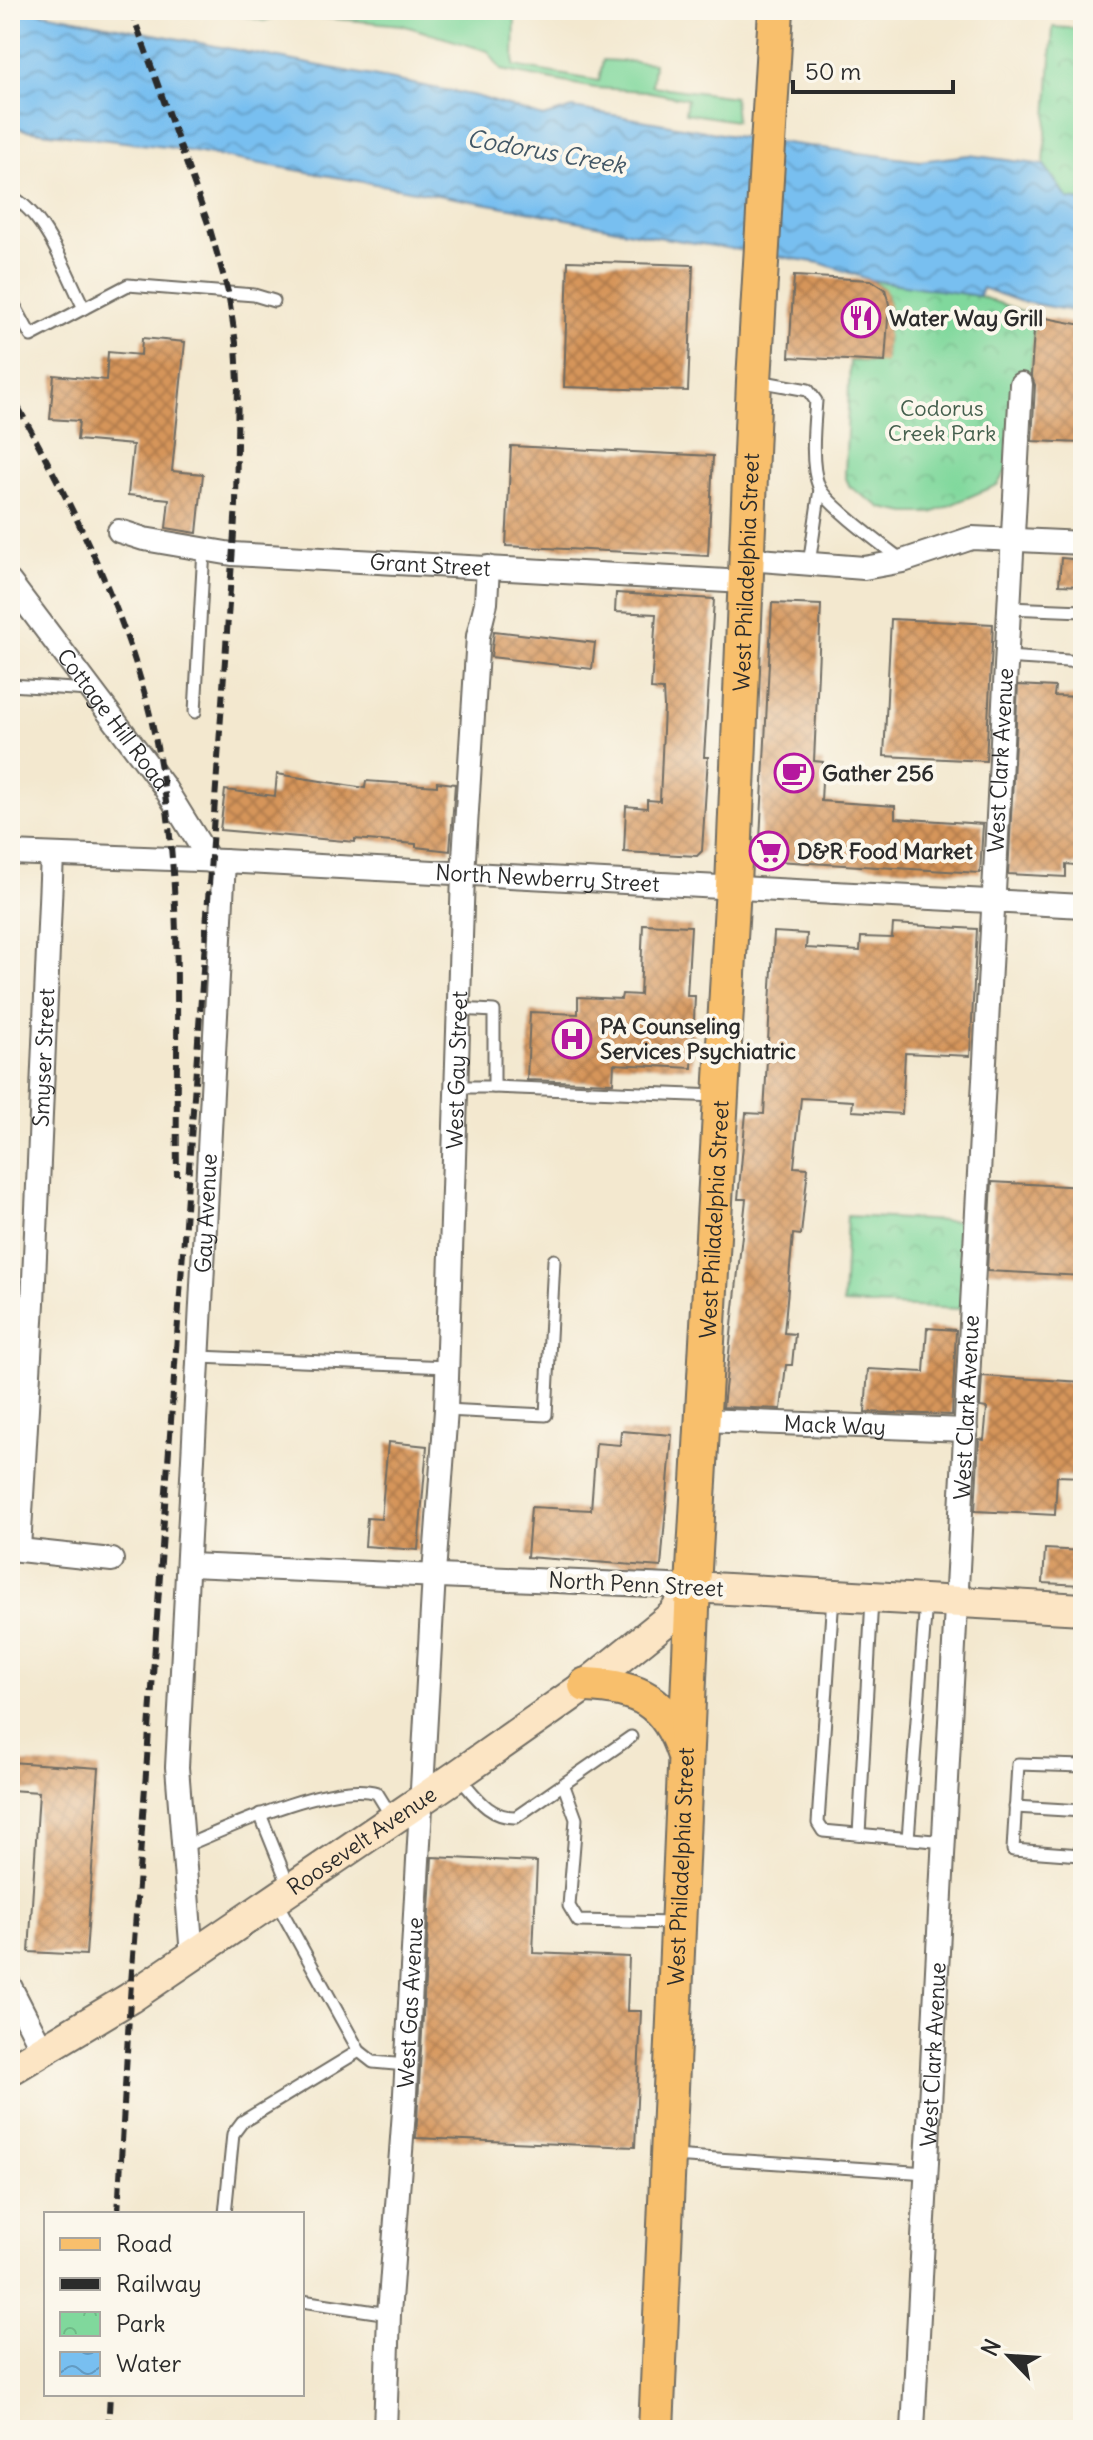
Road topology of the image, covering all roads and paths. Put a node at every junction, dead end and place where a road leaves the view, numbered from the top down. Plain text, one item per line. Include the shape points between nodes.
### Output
1 (776, 10) edge
2 (10, 196) edge
3 (10, 297) edge
4 (274, 301) dead end
5 (84, 308) junction
6 (754, 381) junction
7 (1021, 384) dead end
8 (820, 489) junction
9 (119, 531) dead end
10 (1011, 539) junction
11 (1083, 543) edge
12 (204, 549) junction
13 (903, 561) junction
14 (809, 564) junction
15 (488, 567) junction
16 (746, 570) junction
17 (10, 582) edge
18 (1007, 608) junction
19 (1083, 611) edge
20 (1005, 657) junction
21 (1083, 662) edge
22 (10, 685) edge
23 (94, 690) junction
24 (195, 712) dead end
25 (10, 853) edge
26 (52, 855) junction
27 (217, 861) junction
28 (463, 874) junction
29 (733, 886) junction
30 (994, 901) junction
31 (1083, 906) edge
32 (459, 1009) junction
33 (455, 1087) junction
34 (494, 1087) junction
35 (721, 1096) junction
36 (554, 1260) dead end
37 (10, 1302) edge
38 (33, 1303) junction
39 (199, 1357) junction
40 (448, 1367) junction
41 (446, 1410) junction
42 (703, 1420) junction
43 (966, 1430) junction
44 (14, 1549) edge
45 (112, 1560) dead end
46 (189, 1565) junction
47 (434, 1574) junction
48 (693, 1587) junction
49 (833, 1595) junction
50 (872, 1598) junction
51 (926, 1601) junction
52 (958, 1603) junction
53 (1083, 1609) edge
54 (586, 1685) junction
55 (631, 1737) dead end
56 (686, 1757) junction
57 (1083, 1766) edge
58 (458, 1775) junction
59 (564, 1786) junction
60 (421, 1802) junction
61 (1015, 1807) junction
62 (1083, 1811) edge
63 (260, 1814) junction
64 (394, 1820) junction
65 (1083, 1826) edge
66 (859, 1834) junction
67 (908, 1839) junction
68 (945, 1842) junction
69 (183, 1847) junction
70 (283, 1895) junction
71 (678, 1923) junction
72 (192, 1956) junction
73 (10, 1986) edge
74 (43, 2051) junction
75 (359, 2051) junction
76 (406, 2065) junction
77 (10, 2070) edge
78 (668, 2156) junction
79 (927, 2173) junction
80 (225, 2212) edge
81 (304, 2301) edge
82 (389, 2314) junction
83 (385, 2430) edge
84 (656, 2430) edge
85 (913, 2430) edge

1 - 6 main road, West Philadelphia Street
2 - 5 lane via 36,216
3 - 5 lane via 31,336
4 - 5 lane via 241,293 128,285
6 - 8 lane via 808,390 816,401 812,442
6 - 16 main road, West Philadelphia Street
7 - 10 street, West Clark Avenue
8 - 13 lane
8 - 14 lane
9 - 12 street, Grant Street
10 - 11 street, Grant Street
10 - 13 street, Grant Street via 972,538
10 - 18 street, West Clark Avenue
12 - 15 street, Grant Street
12 - 24 lane
13 - 14 street, Grant Street via 864,568
14 - 16 street, Grant Street
15 - 16 street, Grant Street
15 - 28 street, West Gay Street via 478,636
16 - 29 main road, West Philadelphia Street
17 - 23 street, Cottage Hill Road
18 - 19 lane
18 - 20 street, West Clark Avenue
20 - 21 lane
20 - 30 street, West Clark Avenue
22 - 23 lane
23 - 27 street, Cottage Hill Road
25 - 26 street, North Newberry Street
26 - 27 street, North Newberry Street
26 - 38 street, Smyser Street
27 - 28 street, North Newberry Street
27 - 39 street, Gay Avenue
28 - 29 street, North Newberry Street
28 - 32 street, West Gay Street
29 - 30 street, North Newberry Street
29 - 35 main road, West Philadelphia Street
30 - 31 street, North Newberry Street
30 - 43 street, West Clark Avenue
32 - 33 street, West Gay Street
32 - 34 lane via 494,1011
33 - 34 lane
33 - 40 street, West Gay Street
34 - 35 lane
35 - 42 main road, West Philadelphia Street
36 - 41 lane via 546,1415
37 - 38 lane
38 - 44 street, Smyser Street
39 - 40 lane
39 - 46 street, Gay Avenue
40 - 41 street, West Gay Street
41 - 47 street, West Gay Street
42 - 43 street, Mack Way
42 - 48 main road, West Philadelphia Street
43 - 52 street, West Clark Avenue
44 - 45 street
46 - 47 street, North Penn Street
46 - 69 street, Gay Avenue via 177,1767
47 - 48 street, North Penn Street
47 - 60 street, West Gas Avenue
48 - 49 main road, North Penn Street
48 - 54 main road, Roosevelt Avenue via 672,1616
48 - 56 main road, West Philadelphia Street
49 - 50 main road, North Penn Street
49 - 66 lane via 818,1823 823,1831
50 - 51 main road, North Penn Street
50 - 66 lane
51 - 52 main road, North Penn Street
51 - 67 lane
52 - 53 main road, North Penn Street
52 - 68 street, West Clark Avenue
54 - 56 main road via 635,1692 654,1703 677,1729
54 - 58 main road, Roosevelt Avenue
55 - 59 lane
56 - 71 main road, West Philadelphia Street
57 - 61 lane via 1018,1764
58 - 59 lane via 488,1811 503,1817 516,1817
58 - 60 main road, Roosevelt Avenue
59 - 71 lane via 576,1819 569,1906 578,1921
60 - 64 main road, Roosevelt Avenue
60 - 76 street, West Gas Avenue
61 - 62 lane
61 - 65 lane via 1013,1850 1081,1855
63 - 64 lane via 362,1788 377,1793
63 - 69 lane
63 - 70 lane
64 - 70 main road, Roosevelt Avenue
66 - 67 lane
67 - 68 lane
68 - 79 street, West Clark Avenue
69 - 72 street, Gay Avenue
70 - 72 main road, Roosevelt Avenue
70 - 75 lane
71 - 78 main road, West Philadelphia Street
72 - 74 main road, Roosevelt Avenue
73 - 74 street
74 - 77 main road, Roosevelt Avenue
75 - 76 lane via 373,2062
75 - 80 lane via 242,2122 233,2134
76 - 82 street, West Gas Avenue
78 - 79 lane
78 - 84 main road, West Philadelphia Street
79 - 85 street, West Clark Avenue
81 - 82 lane
82 - 83 street, West Gas Avenue

